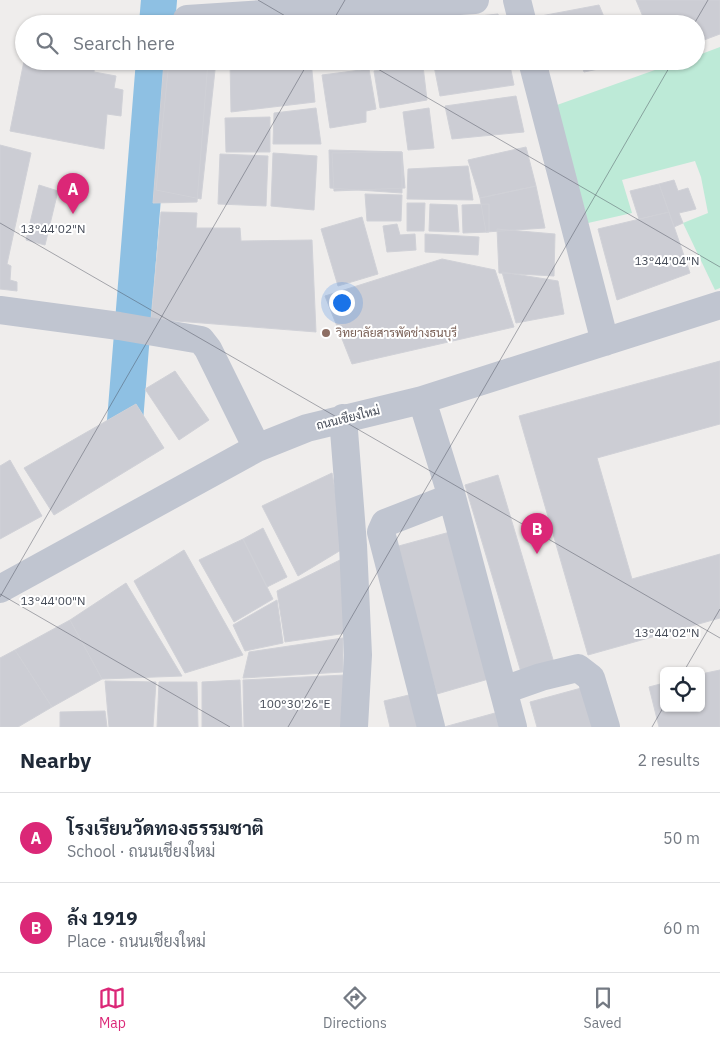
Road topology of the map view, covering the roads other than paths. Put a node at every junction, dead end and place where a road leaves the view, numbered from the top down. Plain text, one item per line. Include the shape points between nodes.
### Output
1 (475, 0) edge
2 (517, 0) edge
3 (248, 15) edge
4 (521, 15) edge
5 (534, 70) edge
6 (720, 305) edge
7 (0, 310) edge
8 (605, 342) junction
9 (422, 400) junction
10 (343, 418) junction
11 (256, 448) junction
12 (452, 497) junction
13 (0, 589) edge
14 (504, 690) junction
15 (354, 727) edge
16 (431, 727) edge
17 (513, 727) edge
18 (606, 727) edge

1 - 3 street
2 - 4 street
5 - 8 street
6 - 8 street, ถนนเชียงใหม่
7 - 11 street via 201,340
8 - 9 street, ถนนเชียงใหม่
9 - 10 street, ถนนเชียงใหม่
9 - 12 street
10 - 11 street, ถนนเชียงใหม่
10 - 15 street via 358,655
11 - 13 street, ถนนเชียงใหม่
12 - 14 street
12 - 16 street via 385,523 381,532
14 - 17 street
14 - 18 street via 578,668 591,678

